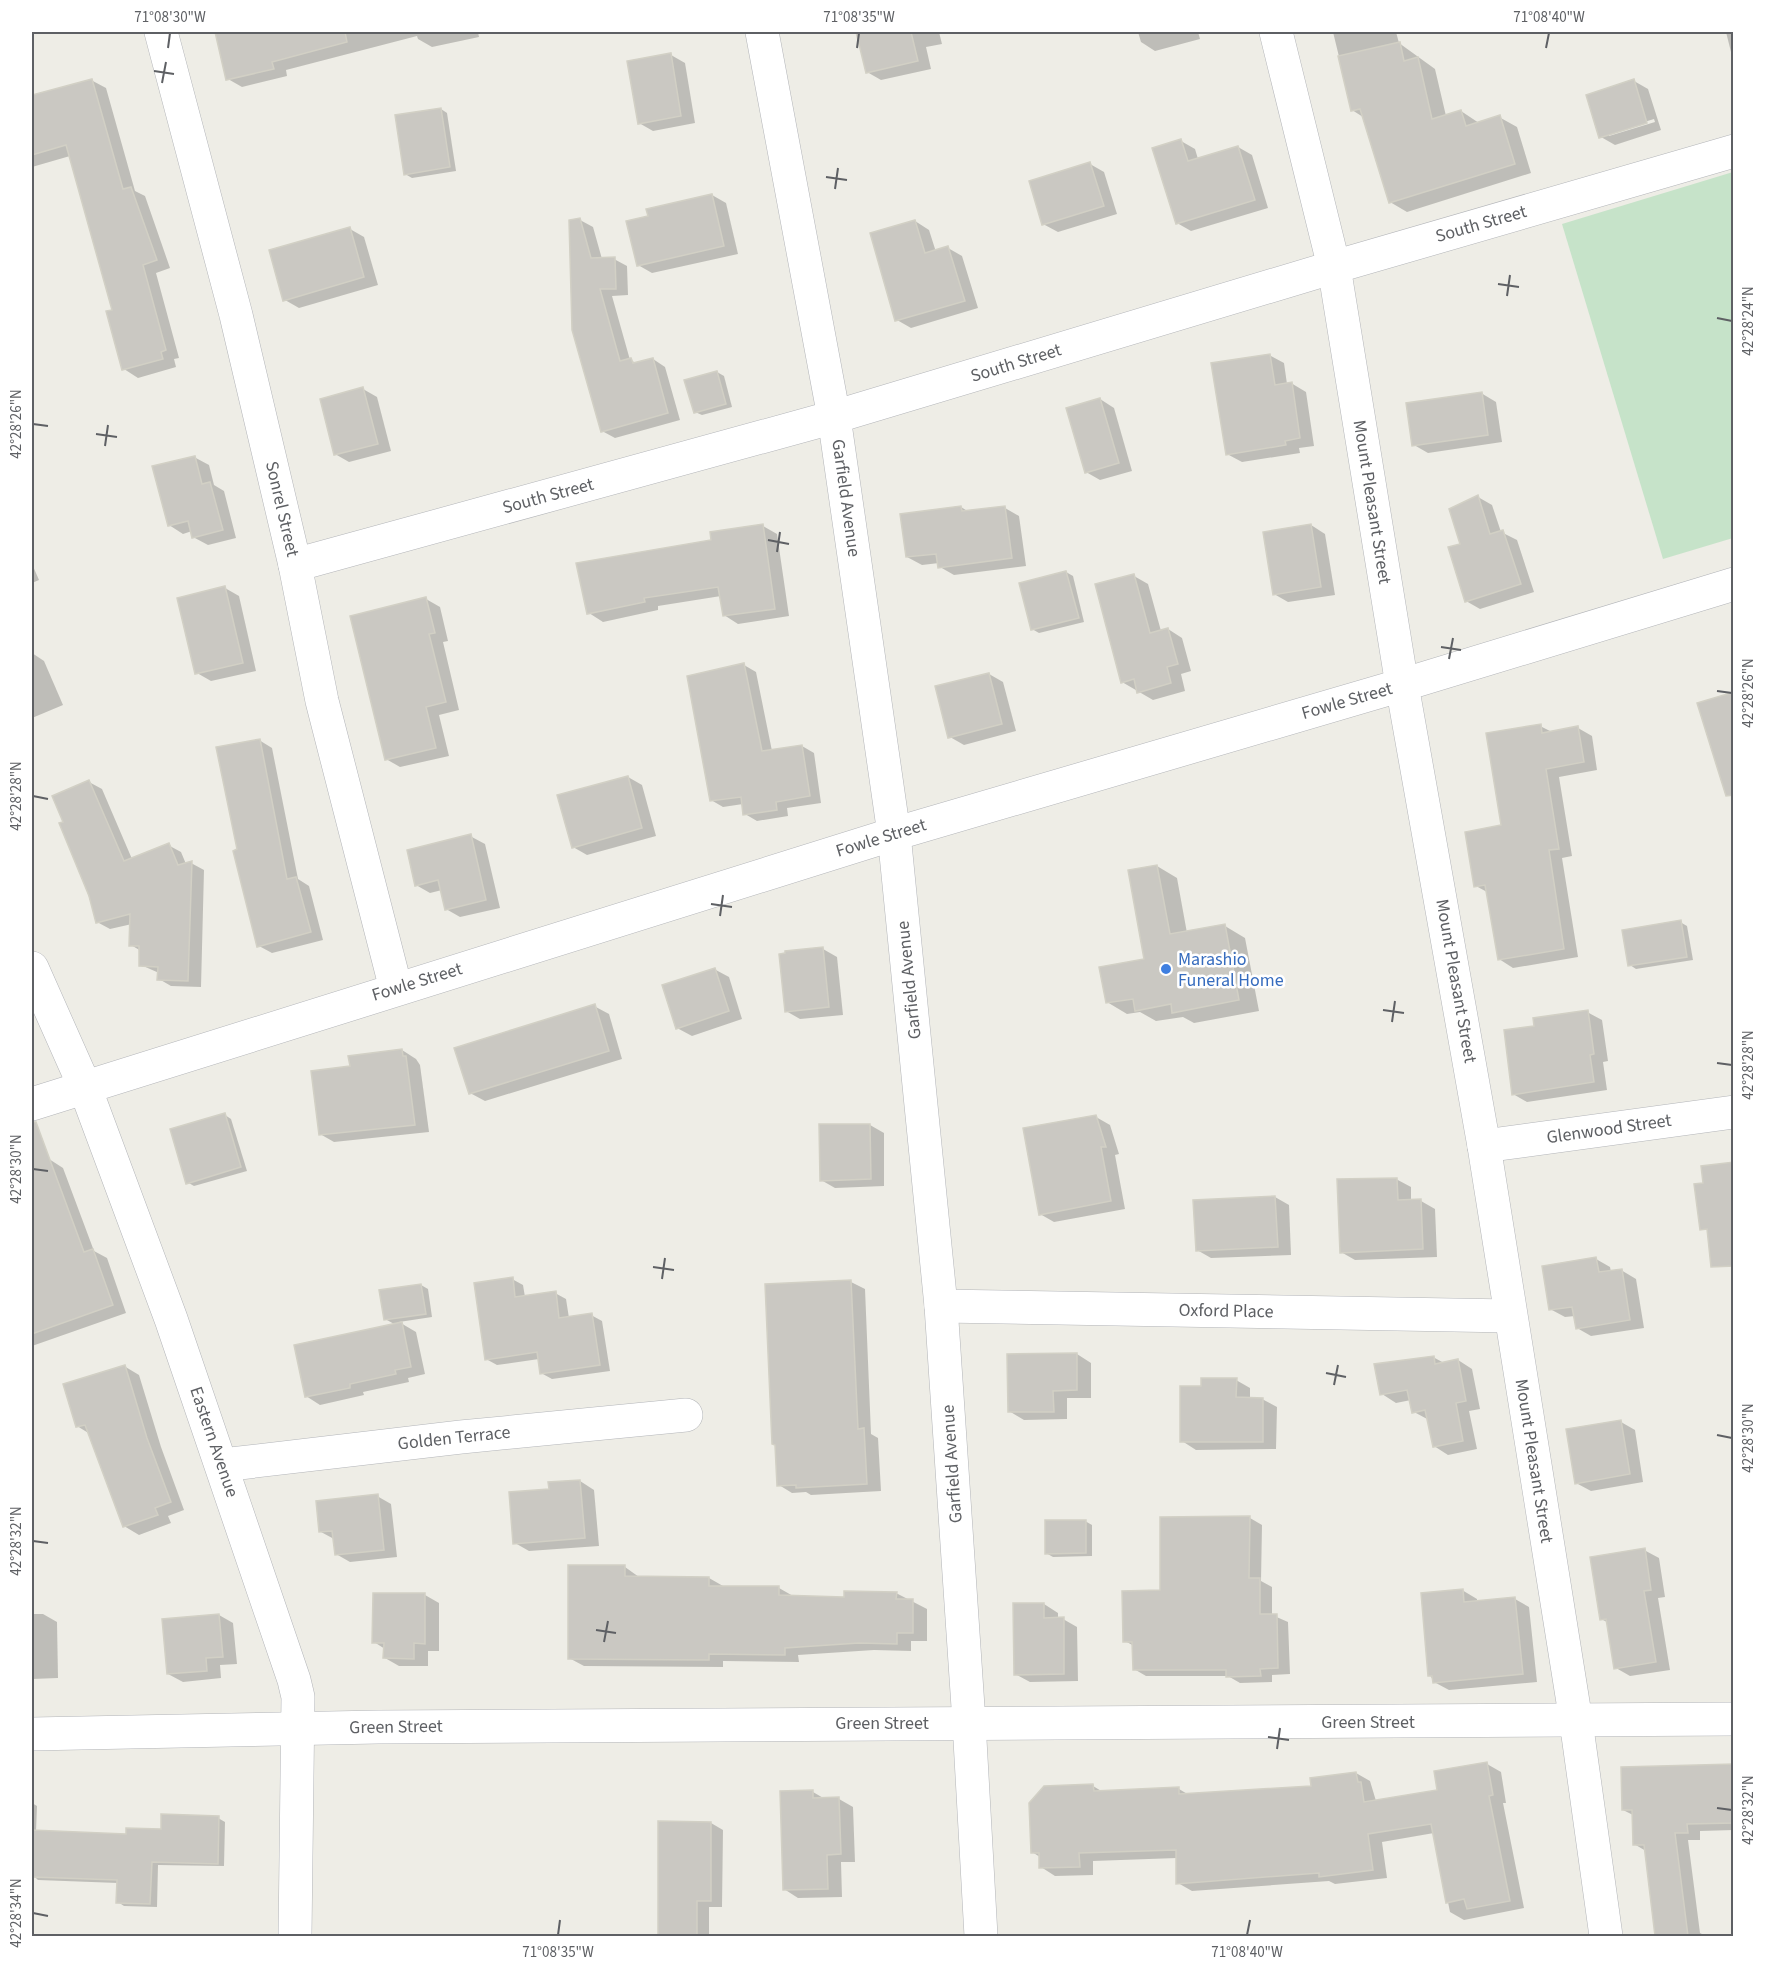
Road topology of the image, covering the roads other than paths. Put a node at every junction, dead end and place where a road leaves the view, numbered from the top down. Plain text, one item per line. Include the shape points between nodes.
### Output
1 (161, 32) edge
2 (762, 32) edge
3 (1276, 32) edge
4 (1734, 151) edge
5 (1334, 267) junction
6 (834, 417) junction
7 (295, 565) junction
8 (1734, 584) edge
9 (1402, 685) junction
10 (894, 834) junction
11 (32, 968) edge
12 (396, 989) junction
13 (84, 1086) junction
14 (32, 1104) edge
15 (1734, 1112) edge
16 (1484, 1146) junction
17 (941, 1306) junction
18 (1510, 1316) junction
19 (686, 1415) dead end
20 (222, 1465) junction
21 (1734, 1719) edge
22 (1576, 1721) junction
23 (969, 1722) junction
24 (297, 1729) junction
25 (32, 1734) edge
26 (296, 1936) edge
27 (981, 1936) edge
28 (1606, 1936) edge

1 - 7 street, Sonrel Street via 236,315
2 - 6 street, Garfield Avenue
3 - 5 street, Mount Pleasant Street
4 - 5 street, South Street
5 - 6 street, South Street
5 - 9 street, Mount Pleasant Street
6 - 7 street, South Street
6 - 10 street, Garfield Avenue
7 - 12 street, Sonrel Street via 322,701
8 - 9 street, Fowle Street
9 - 10 street, Fowle Street
9 - 16 street, Mount Pleasant Street
10 - 12 street, Fowle Street
10 - 17 street, Garfield Avenue
11 - 13 street, Eastern Avenue
12 - 13 street, Fowle Street
13 - 14 street, Fowle Street
13 - 20 street, Eastern Avenue
15 - 16 street, Glenwood Street
16 - 18 street, Mount Pleasant Street
17 - 18 street, Oxford Place
17 - 23 street, Garfield Avenue
18 - 22 street, Mount Pleasant Street
19 - 20 street, Golden Terrace
20 - 24 street, Eastern Avenue via 292,1674 298,1697
21 - 22 street, Green Street
22 - 23 street, Green Street
22 - 28 street, Mount Pleasant Street
23 - 24 street, Green Street
23 - 27 street, Garfield Avenue
24 - 25 street, Green Street
24 - 26 street, Eastern Avenue

